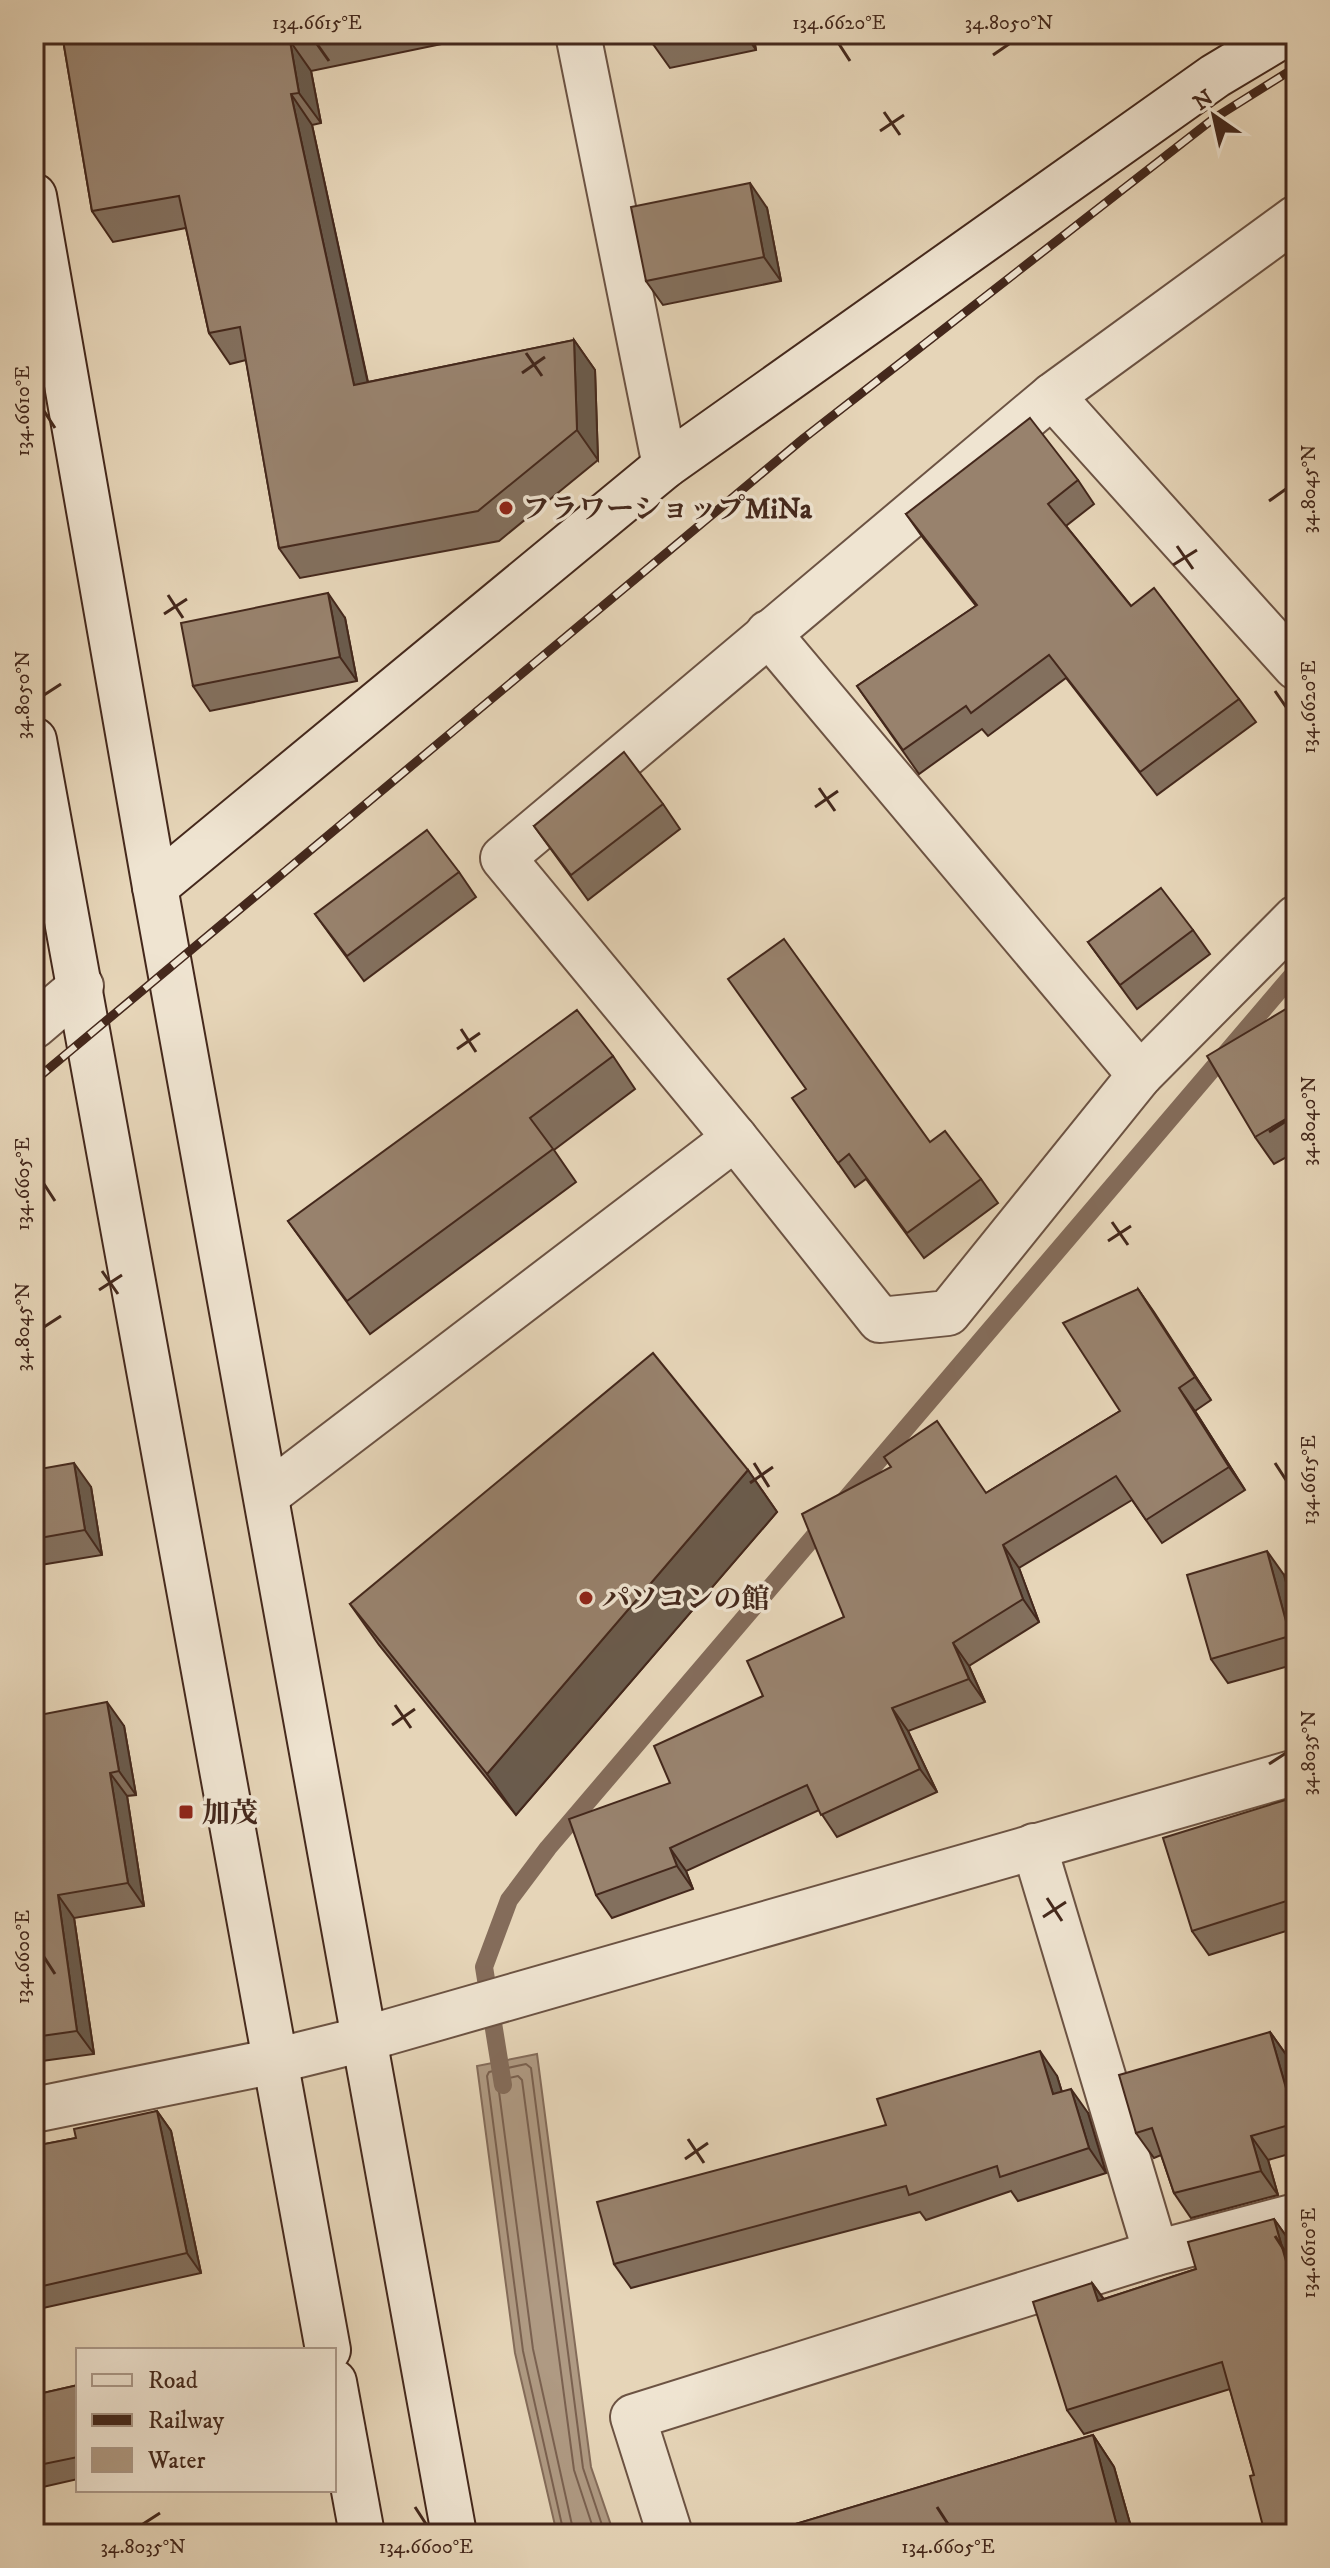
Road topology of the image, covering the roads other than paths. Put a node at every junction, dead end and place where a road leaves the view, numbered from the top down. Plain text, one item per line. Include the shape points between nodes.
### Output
1 (578, 34) edge
2 (1285, 34) edge
3 (34, 196) edge
4 (1296, 218) edge
5 (1052, 396) junction
6 (665, 466) junction
7 (768, 633) junction
8 (1296, 667) edge
9 (34, 740) edge
10 (155, 887) junction
11 (1296, 918) edge
12 (81, 986) junction
13 (34, 1026) edge
14 (1140, 1075) junction
15 (735, 1138) junction
16 (267, 1495) junction
17 (1296, 1772) edge
18 (1034, 1846) junction
19 (364, 2039) junction
20 (275, 2061) junction
21 (34, 2110) edge
22 (1296, 2216) edge
23 (1156, 2253) junction
24 (328, 2348) edge
25 (336, 2393) edge
26 (362, 2534) edge
27 (454, 2534) edge
28 (670, 2534) edge

1 - 6 street
2 - 6 street via 1215,76
3 - 10 street
4 - 5 street
5 - 7 street
5 - 8 street
6 - 10 street
7 - 14 street
7 - 15 street via 503,858
9 - 12 street
10 - 16 street
11 - 14 street
12 - 13 street
12 - 20 street
14 - 15 street via 948,1313 880,1320
15 - 16 street
16 - 19 street
17 - 18 street
18 - 19 street
18 - 23 street
19 - 20 street
19 - 27 street
20 - 21 street
20 - 24 street
22 - 23 street
23 - 28 street via 633,2417
25 - 26 street

